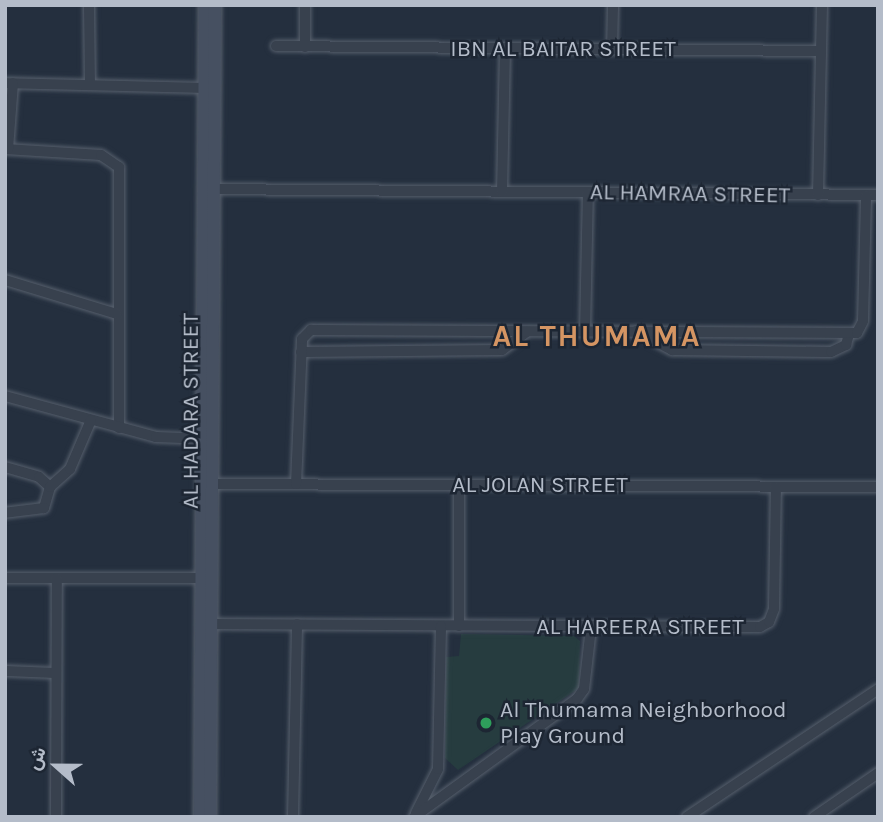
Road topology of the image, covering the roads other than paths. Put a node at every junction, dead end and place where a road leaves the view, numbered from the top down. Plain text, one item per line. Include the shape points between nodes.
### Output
1 (89, 5) edge
2 (205, 5) edge
3 (215, 5) edge
4 (305, 5) edge
5 (613, 5) edge
6 (822, 5) edge
7 (276, 46) dead end
8 (305, 47) junction
9 (505, 49) junction
10 (612, 50) junction
11 (821, 51) junction
12 (9, 83) edge
13 (90, 85) junction
14 (210, 88) junction
15 (7, 149) edge
16 (209, 190) junction
17 (502, 192) junction
18 (588, 192) junction
19 (818, 195) junction
20 (866, 195) junction
21 (878, 195) edge
22 (5, 280) edge
23 (117, 314) junction
24 (633, 329) junction
25 (527, 332) junction
26 (585, 332) junction
27 (849, 334) junction
28 (301, 352) junction
29 (5, 396) edge
30 (90, 420) junction
31 (119, 428) junction
32 (207, 439) junction
33 (5, 467) edge
34 (207, 484) junction
35 (296, 484) junction
36 (459, 485) junction
37 (776, 486) junction
38 (50, 487) junction
39 (878, 488) edge
40 (5, 513) edge
41 (5, 578) edge
42 (57, 578) junction
43 (206, 578) junction
44 (206, 624) junction
45 (297, 624) junction
46 (441, 626) junction
47 (458, 626) junction
48 (591, 628) junction
49 (5, 671) edge
50 (56, 673) junction
51 (878, 689) edge
52 (878, 773) edge
53 (56, 817) edge
54 (200, 817) edge
55 (210, 817) edge
56 (293, 817) edge
57 (414, 817) edge
58 (687, 817) edge
59 (814, 817) edge

1 - 13 street
2 - 14 street, AL HADARA STREET
3 - 14 street, AL HADARA STREET
4 - 8 street
5 - 10 street
6 - 11 street
7 - 8 street, IBN AL BAITAR STREET
8 - 9 street, IBN AL BAITAR STREET
9 - 10 street, IBN AL BAITAR STREET
9 - 17 street
10 - 11 street, IBN AL BAITAR STREET
11 - 19 street
12 - 13 street
12 - 15 street
13 - 14 street
14 - 16 street, AL HADARA STREET
15 - 23 street via 102,155 119,167
16 - 17 street, AL HAMRAA STREET
16 - 32 street, AL HADARA STREET
17 - 18 street, AL HAMRAA STREET
18 - 19 street, AL HAMRAA STREET
18 - 26 street
19 - 20 street, AL HAMRAA STREET
20 - 21 street, AL HAMRAA STREET
20 - 27 street via 863,321 858,333
22 - 23 street
23 - 31 street
24 - 26 street
24 - 27 street
24 - 27 street via 672,350 831,352 846,345
25 - 26 street
25 - 28 street via 502,350
25 - 28 street via 311,330 302,340
28 - 35 street
29 - 30 street
30 - 31 street
30 - 38 street via 70,469
31 - 32 street via 156,437
32 - 34 street, AL HADARA STREET
33 - 38 street via 39,477
34 - 35 street, AL JOLAN STREET
34 - 43 street, AL HADARA STREET
35 - 36 street, AL JOLAN STREET
36 - 37 street, AL JOLAN STREET
36 - 47 street
37 - 39 street, AL JOLAN STREET
37 - 48 street, AL HAREERA STREET via 774,609 769,622 760,627
38 - 40 street via 44,508
41 - 42 street
42 - 43 street
42 - 50 street
43 - 44 street, AL HADARA STREET
44 - 45 street, AL HAREERA STREET
44 - 54 street, AL HADARA STREET
44 - 55 street, AL HADARA STREET
45 - 46 street, AL HAREERA STREET
45 - 56 street
46 - 47 street, AL HAREERA STREET
46 - 57 street via 438,769
47 - 48 street, AL HAREERA STREET
48 - 57 street via 584,689 578,699
49 - 50 street
50 - 53 street
51 - 58 street
52 - 59 street

